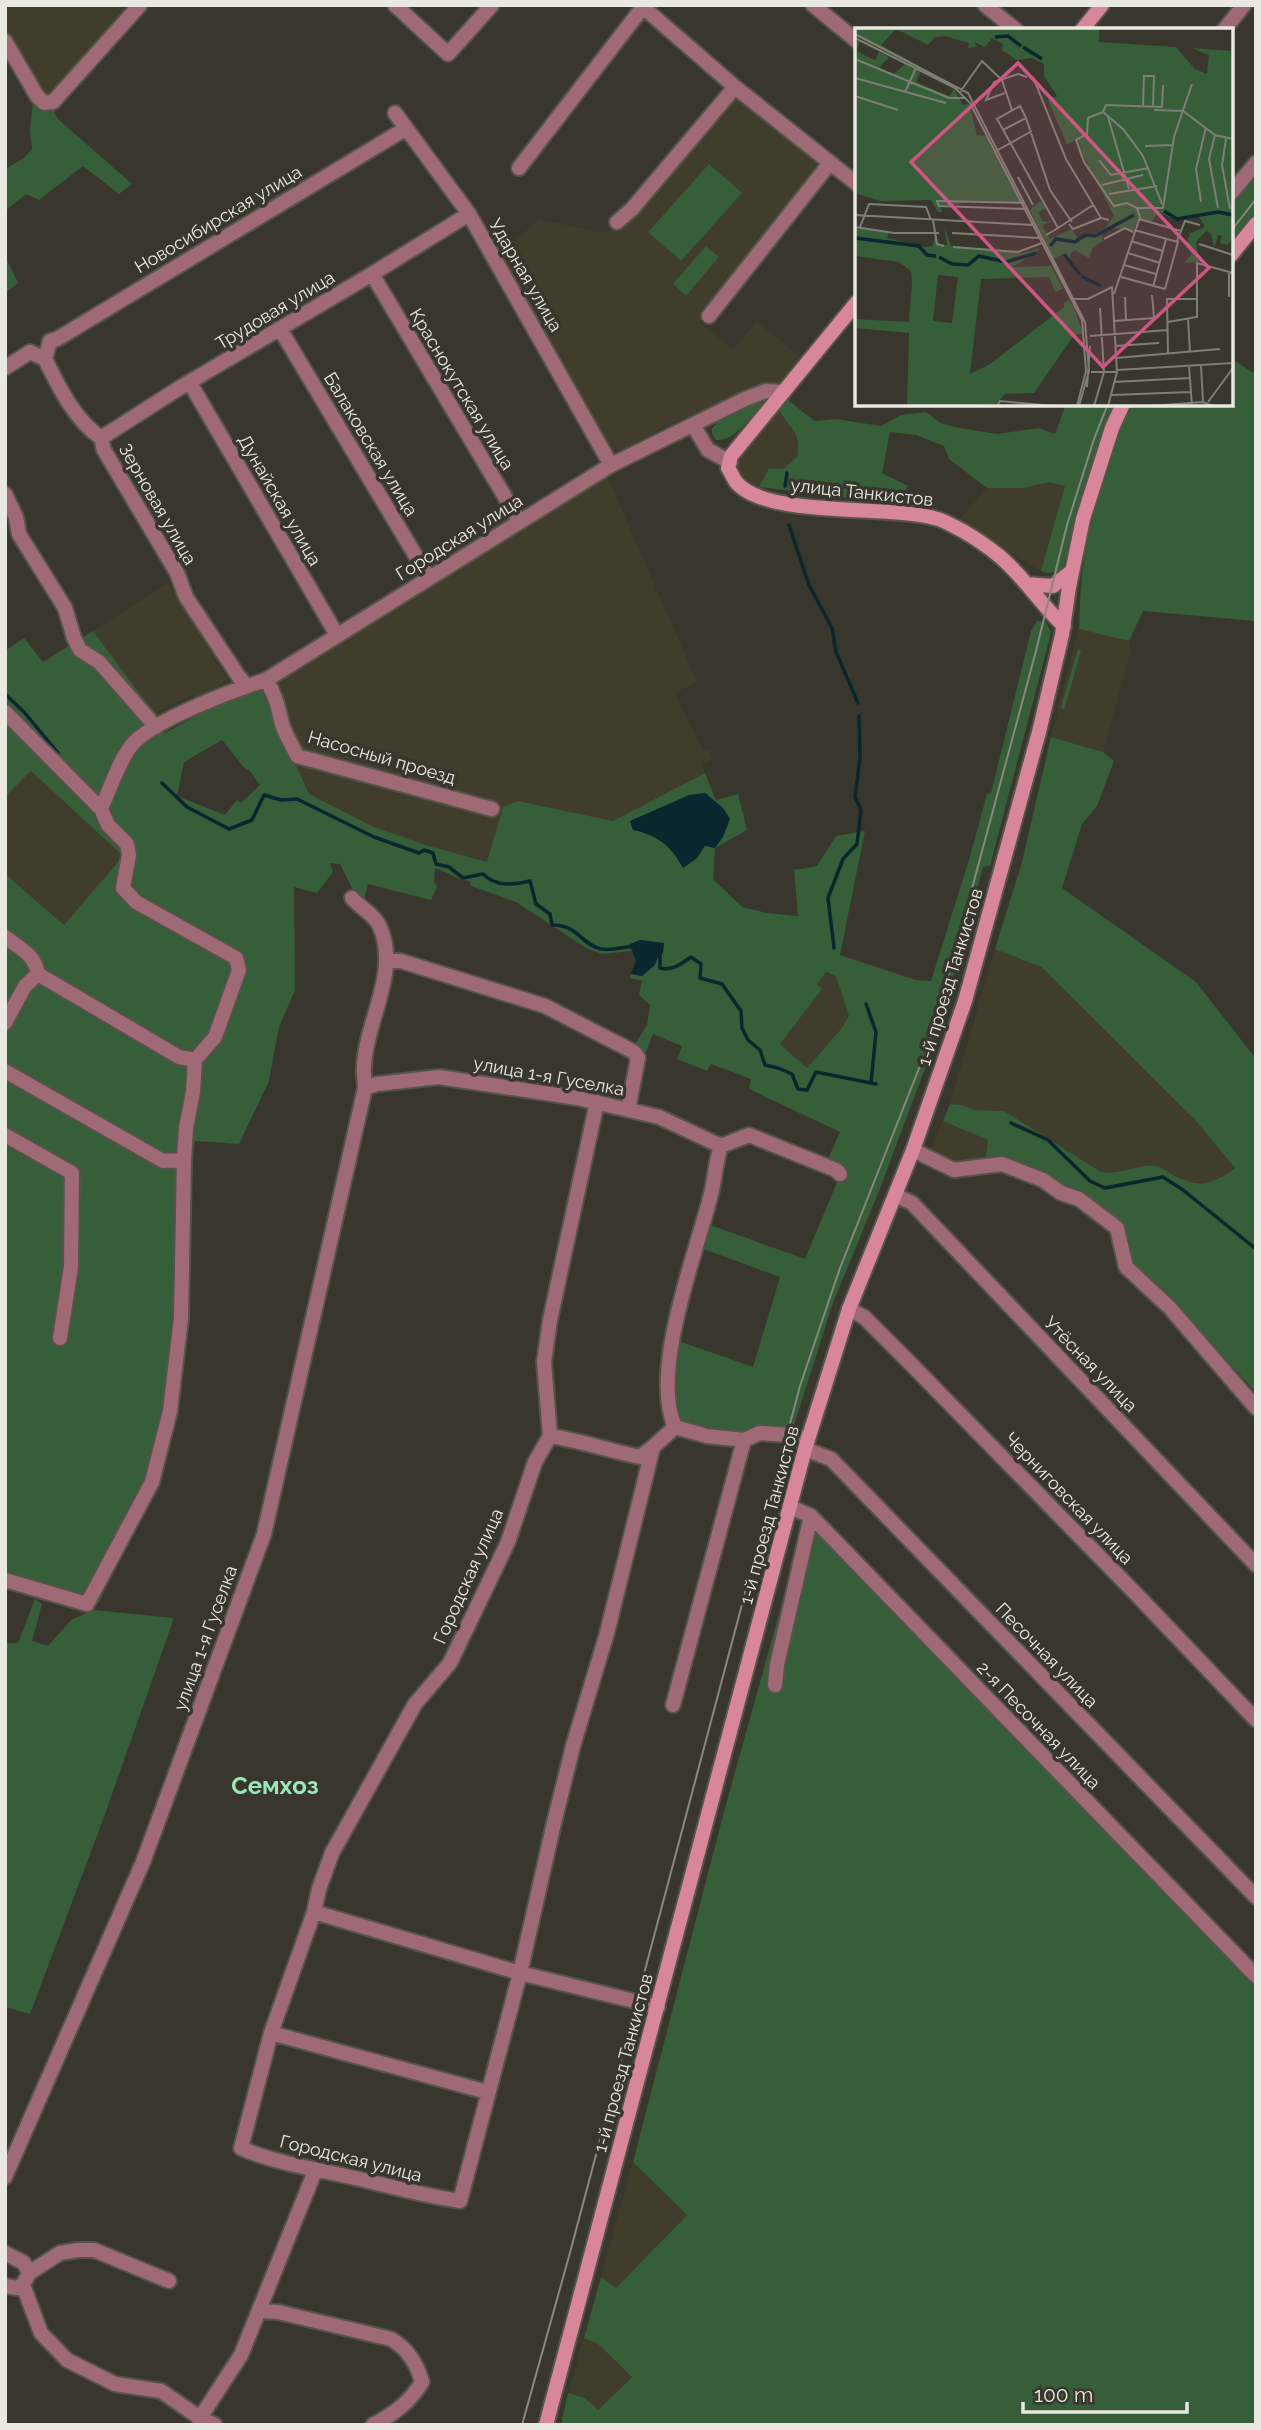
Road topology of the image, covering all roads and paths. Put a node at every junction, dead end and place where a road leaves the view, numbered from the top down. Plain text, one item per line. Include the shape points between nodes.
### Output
1 (140, 5) edge
2 (395, 5) edge
3 (492, 5) edge
4 (813, 5) edge
5 (985, 5) edge
6 (1102, 5) edge
7 (1244, 5) edge
8 (643, 7) edge
9 (1014, 28) edge
10 (1084, 28) edge
11 (1226, 28) edge
12 (855, 39) edge
13 (5, 41) edge
14 (736, 87) junction
15 (395, 113) dead end
16 (405, 129) junction
17 (830, 163) junction
18 (1256, 163) edge
19 (519, 168) dead end
20 (855, 182) edge
21 (1233, 191) edge
22 (469, 214) junction
23 (617, 222) dead end
24 (1256, 224) edge
25 (1233, 253) edge
26 (372, 274) junction
27 (855, 304) edge
28 (709, 316) dead end
29 (280, 329) junction
30 (45, 359) junction
31 (5, 368) edge
32 (191, 383) junction
33 (783, 392) junction
34 (1122, 406) edge
35 (693, 425) junction
36 (101, 438) junction
37 (730, 462) junction
38 (611, 465) junction
39 (5, 494) edge
40 (520, 522) junction
41 (1072, 571) junction
42 (429, 578) junction
43 (1026, 584) junction
44 (1064, 626) junction
45 (337, 635) junction
46 (266, 680) junction
47 (247, 686) junction
48 (5, 712) edge
49 (156, 727) junction
50 (101, 809) junction
51 (492, 809) dead end
52 (352, 898) dead end
53 (5, 937) edge
54 (387, 961) junction
55 (38, 974) junction
56 (5, 1023) edge
57 (195, 1060) junction
58 (5, 1071) edge
59 (365, 1088) junction
60 (597, 1102) junction
61 (628, 1110) junction
62 (5, 1135) edge
63 (721, 1146) junction
64 (913, 1150) junction
65 (184, 1160) junction
66 (840, 1174) dead end
67 (895, 1195) junction
68 (849, 1309) junction
69 (60, 1338) dead end
70 (1256, 1408) edge
71 (675, 1427) junction
72 (551, 1436) junction
73 (744, 1440) junction
74 (806, 1444) junction
75 (653, 1447) junction
76 (790, 1507) junction
77 (811, 1516) junction
78 (1256, 1565) edge
79 (5, 1580) edge
80 (775, 1685) dead end
81 (673, 1705) dead end
82 (1256, 1720) edge
83 (1256, 1897) edge
84 (314, 1912) junction
85 (520, 1973) junction
86 (1256, 1976) edge
87 (658, 2007) junction
88 (271, 2033) junction
89 (488, 2092) junction
90 (315, 2171) junction
91 (5, 2177) edge
92 (5, 2253) edge
93 (26, 2279) junction
94 (169, 2281) dead end
95 (5, 2286) edge
96 (259, 2311) junction
97 (199, 2421) edge
98 (215, 2425) edge
99 (373, 2425) edge
100 (546, 2425) edge

1 - 13 street via 53,102 44,103 37,96
2 - 3 street via 448,54
4 - 12 street
5 - 9 street
6 - 10 main road
7 - 11 street
8 - 14 street
8 - 19 street
14 - 17 street
14 - 23 street
15 - 16 street, Ударная улица
16 - 22 street, Ударная улица
16 - 30 street, Новосибирская улица via 50,341
17 - 20 street
17 - 28 street
18 - 21 street
22 - 26 street, Трудовая улица
22 - 38 street, Ударная улица
24 - 25 main road
26 - 29 street, Трудовая улица
26 - 40 street, Краснокутская улица
27 - 33 main road
29 - 32 street, Трудовая улица
29 - 42 street, Балаковская улица
30 - 31 street via 30,352
30 - 36 street, Зерновая улица via 84,427
32 - 36 street, Трудовая улица
32 - 45 street, Дунайская улица
33 - 35 street, Городская улица via 766,391
33 - 37 main road
34 - 41 main road, 1-й проезд Танкистов via 1083,519
35 - 37 street via 708,450
35 - 38 street, Городская улица
36 - 47 street, Зерновая улица via 187,597
37 - 43 main road, улица Танкистов via 728,468 737,483 753,494 786,504 936,518 999,555
38 - 40 street, Городская улица
39 - 49 street via 19,534 65,608 80,650 99,662
40 - 42 street, Городская улица
41 - 43 main road via 1053,586
41 - 44 main road, 1-й проезд Танкистов
42 - 45 street, Городская улица
43 - 44 main road, улица Танкистов
44 - 64 main road, 1-й проезд Танкистов via 980,950
45 - 46 street, Городская улица
46 - 47 street, Городская улица
46 - 51 street, Насосный проезд via 297,756
47 - 49 street, Городская улица
48 - 50 street
49 - 50 street, Городская улица via 141,734 129,748
50 - 57 street via 108,825 127,844 124,888 136,902 236,958 239,970 215,1037
52 - 54 street, улица 1-я Гуселка via 379,925
53 - 55 street via 29,954
54 - 59 street, улица 1-я Гуселка via 363,1066
54 - 61 street via 401,961 545,1006 634,1052 638,1058
55 - 56 street via 25,986
55 - 57 street via 179,1057
57 - 65 street
58 - 65 street via 163,1161
59 - 60 street, улица 1-я Гуселка via 439,1077
59 - 91 street, улица 1-я Гуселка via 264,1534 143,1862
60 - 61 street, улица 1-я Гуселка
60 - 72 street via 544,1362
61 - 63 street, улица 1-я Гуселка via 659,1117
62 - 69 street via 72,1173 71,1267
63 - 66 street via 749,1135
63 - 71 street via 672,1339 666,1384
64 - 67 main road, 1-й проезд Танкистов
64 - 70 street via 954,1170 1002,1164 1079,1199 1117,1228 1125,1267 1170,1308
65 - 79 street via 181,1318 170,1411 152,1482 87,1604
67 - 68 main road, 1-й проезд Танкистов
67 - 78 street, Утёсная улица via 912,1203
68 - 74 main road, 1-й проезд Танкистов
68 - 82 street, Черниговская улица via 864,1317 907,1360
71 - 73 street, Песочная улица
71 - 75 street
72 - 75 street via 640,1457
72 - 84 street, Городская улица via 535,1462 508,1542 474,1616 450,1663 415,1704 332,1853
73 - 74 street, Песочная улица via 760,1433 790,1435
73 - 81 street
74 - 76 main road, 1-й проезд Танкистов
74 - 83 street, Песочная улица via 831,1459
75 - 85 street, Городская улица via 560,1797
76 - 77 street, 2-я Песочная улица
76 - 87 main road, 1-й проезд Танкистов
77 - 80 street
77 - 86 street, 2-я Песочная улица
84 - 85 street
84 - 88 street, Городская улица
85 - 87 street
85 - 89 street, Городская улица
87 - 100 main road, 1-й проезд Танкистов
88 - 89 street
88 - 90 street, Городская улица via 241,2148
89 - 90 street, Городская улица via 460,2201
90 - 96 street
92 - 93 street via 24,2263
93 - 94 street via 60,2253 94,2250
93 - 95 street via 18,2288
93 - 97 street via 41,2333 67,2360 114,2384 161,2391
96 - 97 street via 241,2355
96 - 99 street via 391,2339 404,2346 422,2382 415,2395
97 - 98 street

